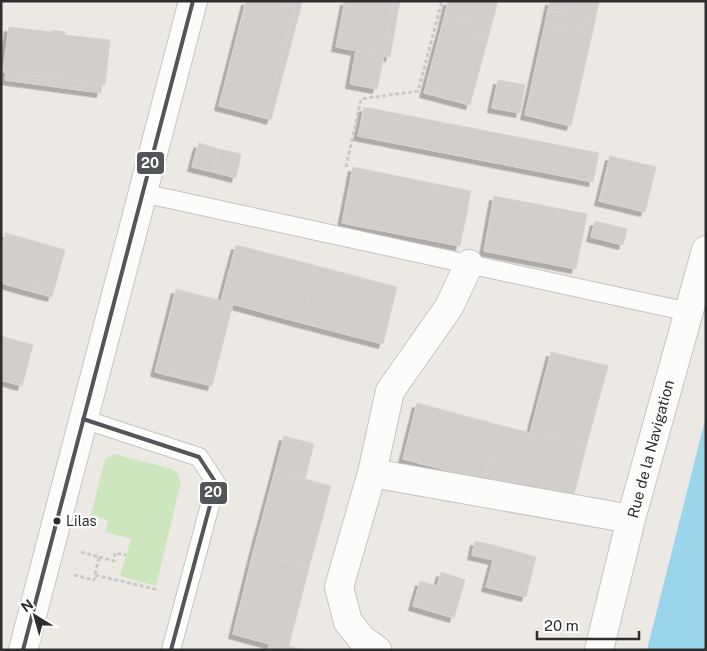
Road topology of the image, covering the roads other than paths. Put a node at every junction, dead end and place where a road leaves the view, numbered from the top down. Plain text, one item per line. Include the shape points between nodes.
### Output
1 (193, 1) edge
2 (142, 193) junction
3 (706, 250) edge
4 (469, 264) junction
5 (689, 312) junction
6 (83, 420) junction
7 (372, 473) junction
8 (631, 519) junction
9 (23, 650) edge
10 (171, 650) edge
11 (377, 650) edge
12 (599, 650) edge

1 - 2 street
2 - 4 lane
2 - 6 street
3 - 5 street, Rue de la Navigation
4 - 5 lane
4 - 7 street via 449,307 390,391
5 - 8 street, Rue de la Navigation
6 - 9 street
6 - 10 lane via 199,457 216,483
7 - 8 street
7 - 11 street via 339,587 348,622 362,639
8 - 12 street, Rue de la Navigation

